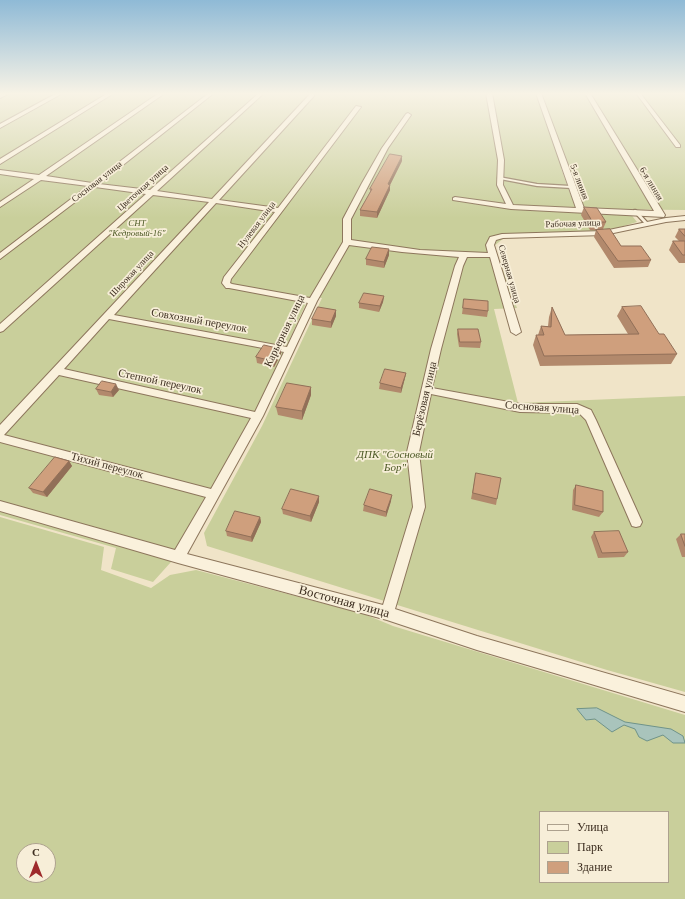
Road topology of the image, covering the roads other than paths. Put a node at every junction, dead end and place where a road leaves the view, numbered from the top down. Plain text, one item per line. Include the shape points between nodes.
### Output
1 (44, 135) edge
2 (101, 135) edge
3 (158, 135) edge
4 (215, 135) edge
5 (275, 135) edge
6 (337, 135) edge
7 (395, 135) edge
8 (497, 135) edge
9 (555, 135) edge
10 (612, 135) edge
11 (670, 135) edge
12 (678, 146) dead end
13 (0, 162) edge
14 (0, 172) edge
15 (39, 178) junction
16 (500, 178) junction
17 (94, 185) junction
18 (571, 187) junction
19 (150, 193) junction
20 (455, 199) dead end
21 (214, 201) junction
22 (0, 205) edge
23 (512, 207) junction
24 (279, 210) junction
25 (581, 210) junction
26 (635, 211) junction
27 (658, 213) junction
28 (685, 218) edge
29 (666, 220) junction
30 (647, 224) junction
31 (509, 236) joint
32 (348, 242) junction
33 (464, 255) junction
34 (493, 255) junction
35 (0, 257) edge
36 (313, 301) junction
37 (106, 316) junction
38 (0, 329) edge
39 (516, 332) dead end
40 (288, 350) junction
41 (56, 371) junction
42 (426, 390) junction
43 (258, 416) junction
44 (0, 432) edge
45 (0, 438) edge
46 (213, 494) junction
47 (0, 506) edge
48 (636, 522) dead end
49 (178, 557) junction
50 (387, 613) junction
51 (685, 704) edge

1 - 13 street
2 - 15 street
3 - 17 street, Сосновая улица
4 - 19 street, Цветочная улица
5 - 21 street, Широкая улица
6 - 24 street, Нулевая улица
7 - 32 street via 373,169 347,220
8 - 16 street via 502,169
9 - 18 street, 5-я линия
10 - 27 street, 6-я линия
11 - 12 street
14 - 15 street
15 - 17 street
15 - 22 street
16 - 18 lane via 537,185
16 - 23 street via 500,185
17 - 19 street
17 - 35 street, Сосновая улица
18 - 25 street, 5-я линия
19 - 21 street
19 - 38 street, Цветочная улица
20 - 23 street
21 - 24 street
21 - 37 street, Широкая улица
23 - 25 street
24 - 36 street, Нулевая улица via 226,283 229,286
25 - 26 street
26 - 27 street
26 - 30 lane
27 - 29 street, 6-я линия
28 - 29 street, Рабочая улица
29 - 30 street, Рабочая улица
30 - 31 street, Рабочая улица via 604,233
31 - 34 street, Северная улица via 497,236 490,241
32 - 33 street via 405,251
32 - 36 street, Карьерная улица
33 - 34 street
33 - 42 street, Берёзовая улица
34 - 39 street, Северная улица
36 - 40 street, Карьерная улица
37 - 40 street, Совхозный переулок
37 - 41 street, Широкая улица
40 - 43 street, Карьерная улица
41 - 43 street, Степной переулок
41 - 44 street, Широкая улица
42 - 48 street, Сосновая улица via 520,408 583,410 591,420
42 - 50 street, Берёзовая улица via 413,452 419,507
43 - 46 street, Карьерная улица
45 - 46 street, Тихий переулок
46 - 49 street, Карьерная улица
47 - 49 street, Восточная улица
49 - 50 street, Восточная улица
50 - 51 street, Восточная улица via 477,643

